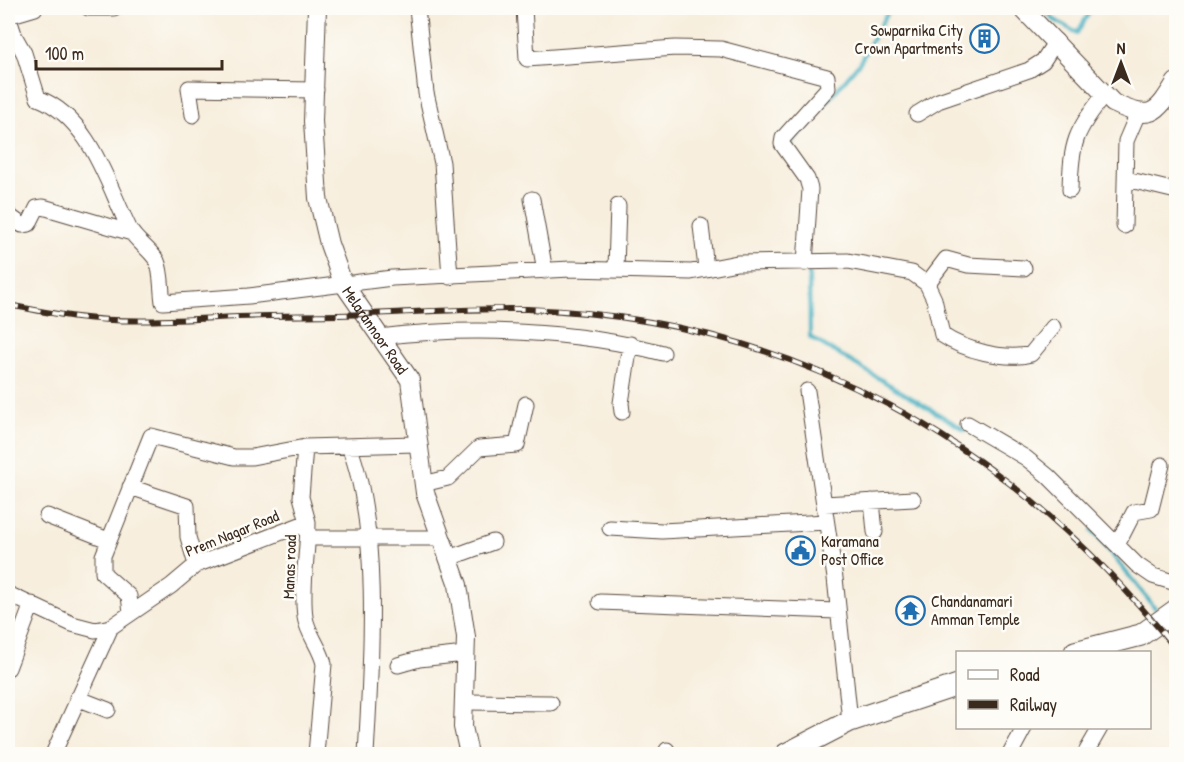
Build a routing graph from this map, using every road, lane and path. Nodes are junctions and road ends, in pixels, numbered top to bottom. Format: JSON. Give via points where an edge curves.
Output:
{"nodes":[{"id":1,"x":35,"y":8,"type":"edge"},
{"id":2,"x":88,"y":8,"type":"edge"},
{"id":3,"x":114,"y":8,"type":"edge"},
{"id":4,"x":317,"y":8,"type":"edge"},
{"id":5,"x":417,"y":8,"type":"edge"},
{"id":6,"x":524,"y":8,"type":"edge"},
{"id":7,"x":1022,"y":8,"type":"edge"},
{"id":8,"x":8,"y":16,"type":"edge"},
{"id":9,"x":1056,"y":41,"type":"junction"},
{"id":10,"x":1176,"y":82,"type":"edge"},
{"id":11,"x":316,"y":90,"type":"junction"},
{"id":12,"x":1105,"y":94,"type":"junction"},
{"id":13,"x":1138,"y":112,"type":"junction"},
{"id":14,"x":918,"y":114,"type":"dead end"},
{"id":15,"x":193,"y":115,"type":"dead end"},
{"id":16,"x":1126,"y":180,"type":"junction"},
{"id":17,"x":1070,"y":190,"type":"dead end"},
{"id":18,"x":1172,"y":190,"type":"dead end"},
{"id":19,"x":532,"y":200,"type":"dead end"},
{"id":20,"x":618,"y":206,"type":"dead end"},
{"id":21,"x":8,"y":214,"type":"edge"},
{"id":22,"x":701,"y":226,"type":"dead end"},
{"id":23,"x":1124,"y":226,"type":"dead end"},
{"id":24,"x":132,"y":233,"type":"junction"},
{"id":25,"x":805,"y":263,"type":"junction"},
{"id":26,"x":706,"y":268,"type":"junction"},
{"id":27,"x":1024,"y":268,"type":"dead end"},
{"id":28,"x":616,"y":269,"type":"junction"},
{"id":29,"x":545,"y":271,"type":"junction"},
{"id":30,"x":450,"y":277,"type":"junction"},
{"id":31,"x":343,"y":283,"type":"junction"},
{"id":32,"x":927,"y":284,"type":"junction"},
{"id":33,"x":1053,"y":327,"type":"dead end"},
{"id":34,"x":380,"y":337,"type":"junction"},
{"id":35,"x":630,"y":344,"type":"junction"},
{"id":36,"x":663,"y":353,"type":"dead end"},
{"id":37,"x":807,"y":392,"type":"dead end"},
{"id":38,"x":526,"y":404,"type":"dead end"},
{"id":39,"x":622,"y":412,"type":"dead end"},
{"id":40,"x":968,"y":424,"type":"dead end"},
{"id":41,"x":416,"y":444,"type":"junction"},
{"id":42,"x":349,"y":446,"type":"junction"},
{"id":43,"x":305,"y":447,"type":"junction"},
{"id":44,"x":1162,"y":465,"type":"dead end"},
{"id":45,"x":423,"y":484,"type":"junction"},
{"id":46,"x":130,"y":487,"type":"junction"},
{"id":47,"x":913,"y":499,"type":"dead end"},
{"id":48,"x":872,"y":501,"type":"junction"},
{"id":49,"x":824,"y":504,"type":"junction"},
{"id":50,"x":47,"y":516,"type":"dead end"},
{"id":51,"x":308,"y":522,"type":"junction"},
{"id":52,"x":826,"y":522,"type":"junction"},
{"id":53,"x":610,"y":528,"type":"dead end"},
{"id":54,"x":875,"y":532,"type":"dead end"},
{"id":55,"x":367,"y":537,"type":"junction"},
{"id":56,"x":441,"y":537,"type":"junction"},
{"id":57,"x":308,"y":538,"type":"junction"},
{"id":58,"x":108,"y":540,"type":"junction"},
{"id":59,"x":493,"y":542,"type":"dead end"},
{"id":60,"x":1117,"y":545,"type":"junction"},
{"id":61,"x":449,"y":558,"type":"junction"},
{"id":62,"x":196,"y":565,"type":"junction"},
{"id":63,"x":1176,"y":583,"type":"edge"},
{"id":64,"x":8,"y":594,"type":"edge"},
{"id":65,"x":600,"y":602,"type":"dead end"},
{"id":66,"x":32,"y":604,"type":"junction"},
{"id":67,"x":1176,"y":610,"type":"edge"},
{"id":68,"x":837,"y":611,"type":"junction"},
{"id":69,"x":131,"y":612,"type":"junction"},
{"id":70,"x":111,"y":627,"type":"junction"},
{"id":71,"x":1137,"y":644,"type":"edge"},
{"id":72,"x":1083,"y":651,"type":"edge"},
{"id":73,"x":465,"y":654,"type":"junction"},
{"id":74,"x":398,"y":665,"type":"dead end"},
{"id":75,"x":8,"y":668,"type":"edge"},
{"id":76,"x":956,"y":685,"type":"edge"},
{"id":77,"x":77,"y":698,"type":"junction"},
{"id":78,"x":464,"y":702,"type":"junction"},
{"id":79,"x":551,"y":703,"type":"dead end"},
{"id":80,"x":108,"y":710,"type":"dead end"},
{"id":81,"x":850,"y":722,"type":"junction"},
{"id":82,"x":1023,"y":729,"type":"edge"},
{"id":83,"x":1099,"y":729,"type":"edge"},
{"id":84,"x":53,"y":754,"type":"edge"},
{"id":85,"x":316,"y":754,"type":"edge"},
{"id":86,"x":366,"y":754,"type":"edge"},
{"id":87,"x":469,"y":754,"type":"edge"},
{"id":88,"x":786,"y":754,"type":"edge"},
{"id":89,"x":1010,"y":754,"type":"edge"},
{"id":90,"x":1085,"y":754,"type":"edge"}],
"edges":[{"from":1,"to":8,"type":"street"},
{"from":2,"to":3,"type":"street"},
{"from":4,"to":11,"type":"street","name":"Melarannoor Road"},
{"from":5,"to":30,"type":"street","via":[[426,93],[443,173]]},
{"from":6,"to":25,"type":"street","via":[[526,59],[675,48],[721,49],[827,77],[828,88],[783,138],[782,144],[810,189]]},
{"from":7,"to":9,"type":"street"},
{"from":8,"to":24,"type":"street","via":[[38,98],[52,104],[73,123],[95,154]]},
{"from":9,"to":12,"type":"street"},
{"from":9,"to":14,"type":"street","via":[[1043,61],[1029,70],[938,101]]},
{"from":10,"to":13,"type":"street","via":[[1163,106],[1149,113]]},
{"from":11,"to":15,"type":"street","via":[[189,88]]},
{"from":11,"to":31,"type":"street","name":"Melarannoor Road","via":[[318,198]]},
{"from":12,"to":13,"type":"street","via":[[1113,103]]},
{"from":12,"to":17,"type":"street","via":[[1089,113],[1072,145]]},
{"from":13,"to":16,"type":"street","via":[[1126,141]]},
{"from":16,"to":18,"type":"street"},
{"from":16,"to":23,"type":"street"},
{"from":19,"to":29,"type":"street"},
{"from":20,"to":28,"type":"street"},
{"from":21,"to":24,"type":"street","via":[[22,225],[29,224],[37,208],[43,207]]},
{"from":22,"to":26,"type":"street"},
{"from":24,"to":31,"type":"street","via":[[157,262],[163,302],[249,296]]},
{"from":25,"to":26,"type":"street","via":[[747,262]]},
{"from":25,"to":32,"type":"street","via":[[848,261],[892,267],[912,273]]},
{"from":26,"to":28,"type":"street","via":[[691,272]]},
{"from":27,"to":32,"type":"street","via":[[968,265],[946,259]]},
{"from":28,"to":29,"type":"street"},
{"from":29,"to":30,"type":"street"},
{"from":30,"to":31,"type":"street"},
{"from":31,"to":34,"type":"street","name":"Melarannoor Road"},
{"from":32,"to":33,"type":"street","via":[[942,335],[950,341],[1021,357],[1031,354]]},
{"from":34,"to":35,"type":"street","via":[[429,331],[542,332]]},
{"from":34,"to":41,"type":"street","name":"Melarannoor Road","via":[[410,380]]},
{"from":35,"to":36,"type":"street"},
{"from":35,"to":39,"type":"street"},
{"from":37,"to":49,"type":"street"},
{"from":38,"to":45,"type":"street","via":[[517,445],[479,448],[448,478]]},
{"from":40,"to":60,"type":"street","via":[[1026,458]]},
{"from":41,"to":42,"type":"street"},
{"from":41,"to":45,"type":"street","name":"Melarannoor Road"},
{"from":42,"to":43,"type":"street"},
{"from":42,"to":55,"type":"street","via":[[357,466]]},
{"from":43,"to":46,"type":"street","via":[[234,457],[151,436]]},
{"from":43,"to":51,"type":"street","via":[[301,497]]},
{"from":44,"to":60,"type":"street","via":[[1151,509],[1134,512]]},
{"from":45,"to":56,"type":"street","name":"Melarannoor Road"},
{"from":46,"to":58,"type":"street"},
{"from":46,"to":62,"type":"street","via":[[187,506],[188,537]]},
{"from":47,"to":48,"type":"street"},
{"from":48,"to":49,"type":"street"},
{"from":48,"to":54,"type":"street"},
{"from":49,"to":52,"type":"street"},
{"from":50,"to":58,"type":"street"},
{"from":51,"to":57,"type":"street","name":"Manas road"},
{"from":51,"to":62,"type":"street","name":"Prem Nagar Road"},
{"from":52,"to":53,"type":"street","via":[[662,531]]},
{"from":52,"to":68,"type":"street","via":[[836,578]]},
{"from":55,"to":56,"type":"street"},
{"from":55,"to":57,"type":"street"},
{"from":55,"to":86,"type":"street","via":[[370,620]]},
{"from":56,"to":61,"type":"street","name":"Melarannoor Road"},
{"from":57,"to":85,"type":"street","name":"Manas road","via":[[305,618],[324,664]]},
{"from":58,"to":69,"type":"street","via":[[103,573],[129,596]]},
{"from":59,"to":61,"type":"street"},
{"from":60,"to":63,"type":"street","via":[[1153,576]]},
{"from":61,"to":73,"type":"street","name":"Melarannoor Road","via":[[458,585]]},
{"from":62,"to":69,"type":"street","name":"Prem Nagar Road"},
{"from":64,"to":66,"type":"street"},
{"from":65,"to":68,"type":"street"},
{"from":66,"to":70,"type":"street","via":[[72,624],[95,630]]},
{"from":66,"to":75,"type":"street"},
{"from":67,"to":71,"type":"main road"},
{"from":68,"to":81,"type":"street"},
{"from":69,"to":70,"type":"street","name":"Prem Nagar Road"},
{"from":70,"to":77,"type":"street"},
{"from":71,"to":72,"type":"main road"},
{"from":73,"to":74,"type":"street"},
{"from":73,"to":78,"type":"street","name":"Melarannoor Road"},
{"from":76,"to":81,"type":"main road"},
{"from":77,"to":80,"type":"street"},
{"from":77,"to":84,"type":"street"},
{"from":78,"to":79,"type":"street"},
{"from":78,"to":87,"type":"street","name":"Melarannoor Road","via":[[463,728]]},
{"from":81,"to":88,"type":"main road"},
{"from":82,"to":89,"type":"street"},
{"from":83,"to":90,"type":"street"}]}
